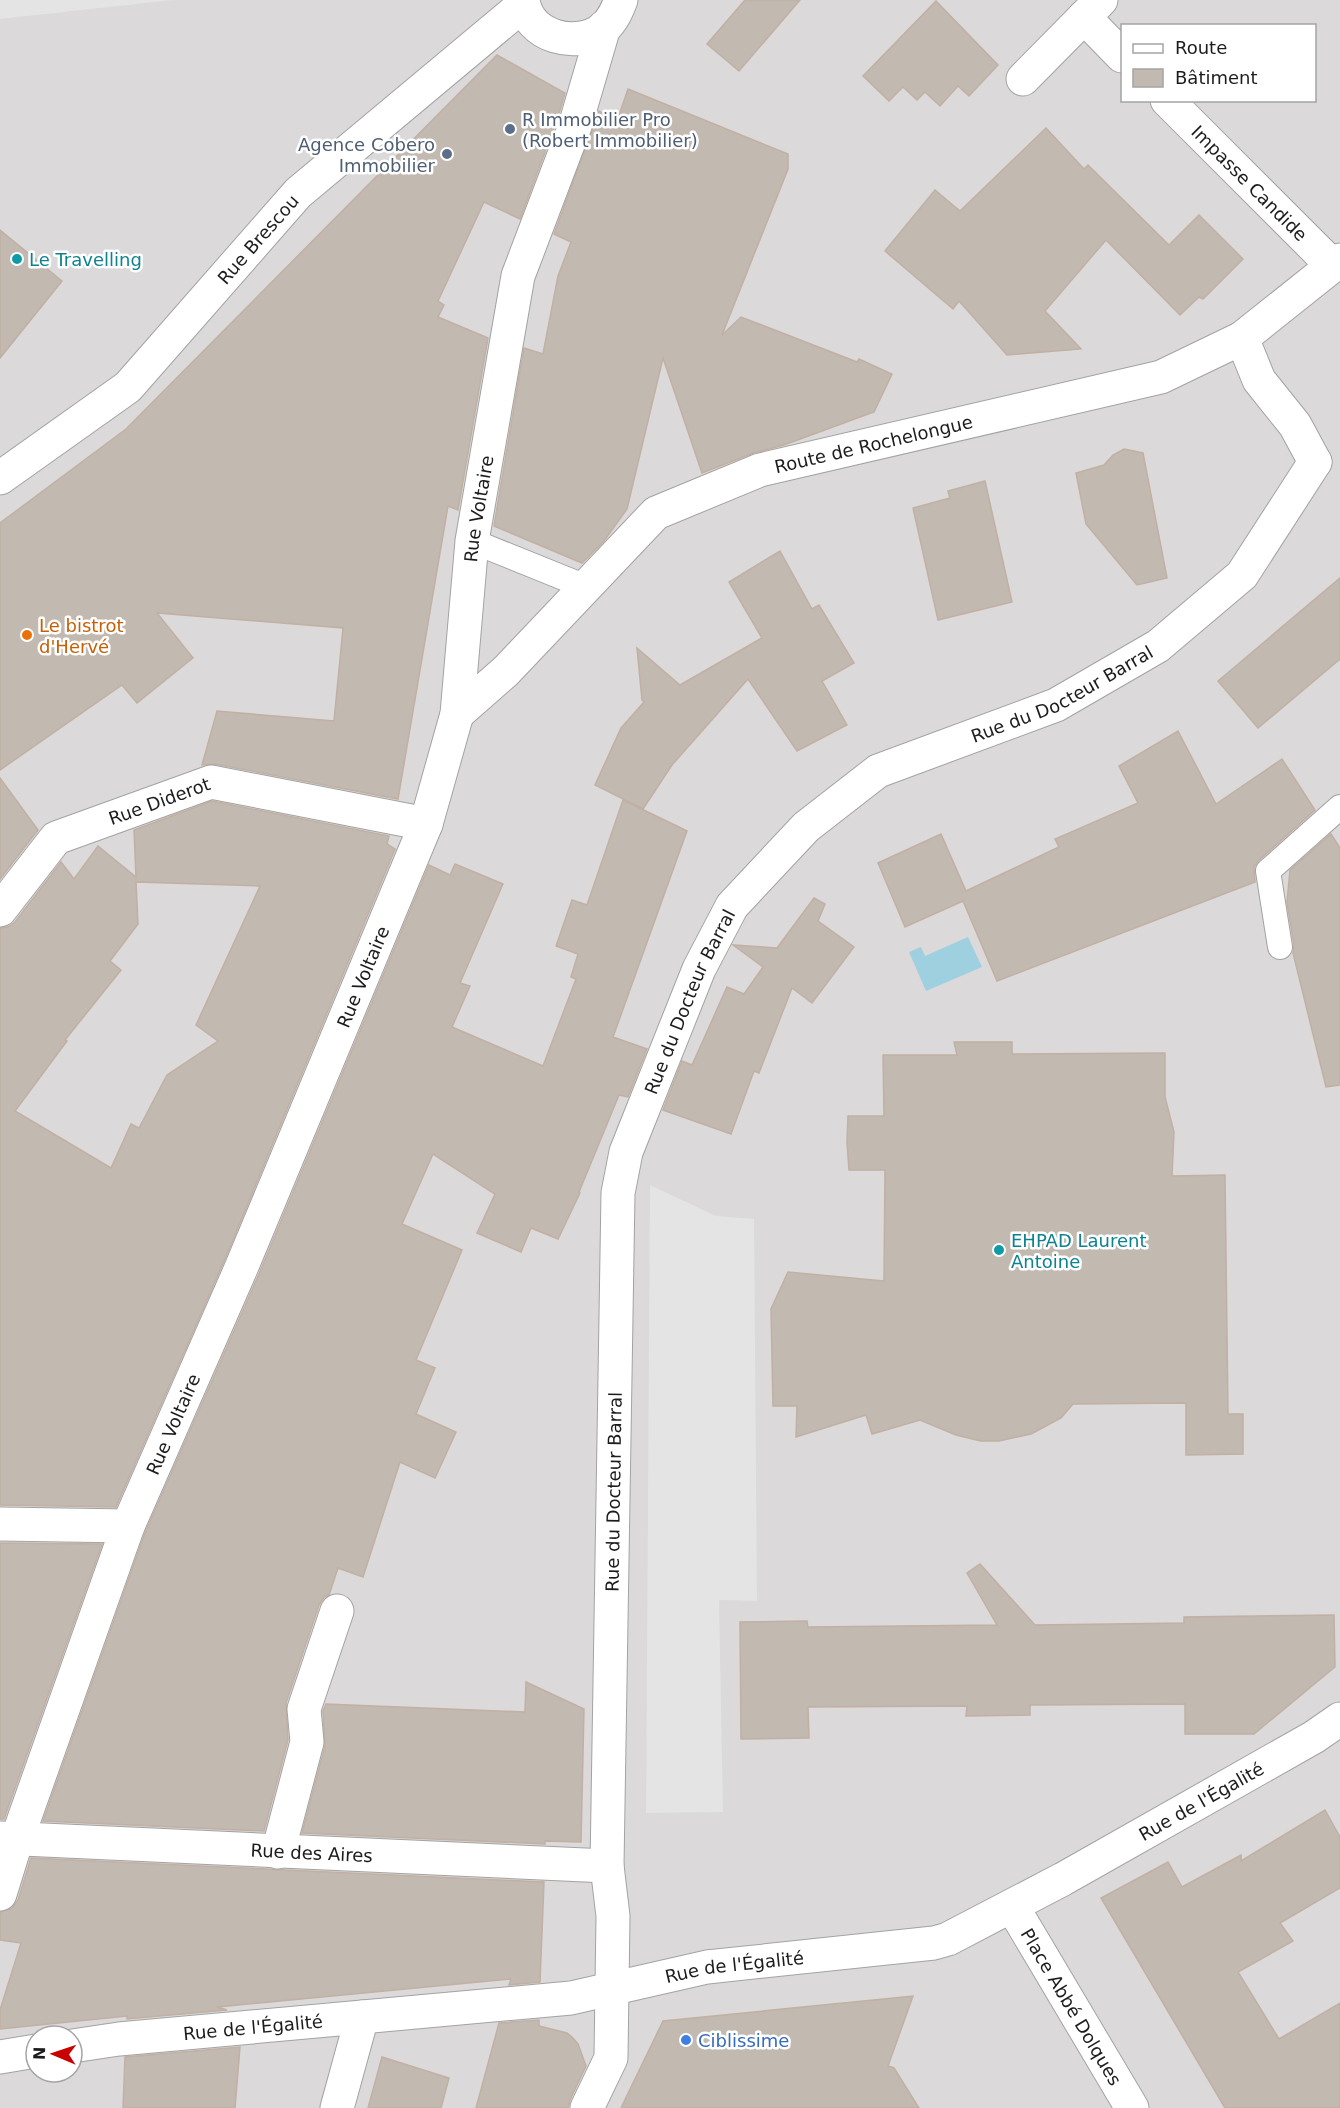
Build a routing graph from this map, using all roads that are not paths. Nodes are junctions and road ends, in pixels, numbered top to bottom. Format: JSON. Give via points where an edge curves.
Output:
{"nodes":[{"id":1,"x":523,"y":3,"type":"edge"},
{"id":2,"x":1092,"y":9,"type":"edge"},
{"id":3,"x":613,"y":14,"type":"edge"},
{"id":4,"x":1121,"y":54,"type":"edge"},
{"id":5,"x":1023,"y":79,"type":"dead end"},
{"id":6,"x":1169,"y":102,"type":"edge"},
{"id":7,"x":1336,"y":263,"type":"edge"},
{"id":8,"x":1242,"y":338,"type":"junction"},
{"id":9,"x":1328,"y":464,"type":"edge"},
{"id":10,"x":0,"y":478,"type":"edge"},
{"id":11,"x":472,"y":542,"type":"junction"},
{"id":12,"x":586,"y":587,"type":"junction"},
{"id":13,"x":457,"y":714,"type":"junction"},
{"id":14,"x":1340,"y":807,"type":"edge"},
{"id":15,"x":426,"y":824,"type":"junction"},
{"id":16,"x":0,"y":910,"type":"edge"},
{"id":17,"x":1280,"y":947,"type":"dead end"},
{"id":18,"x":0,"y":1524,"type":"edge"},
{"id":19,"x":128,"y":1526,"type":"junction"},
{"id":20,"x":337,"y":1611,"type":"dead end"},
{"id":21,"x":1340,"y":1719,"type":"edge"},
{"id":22,"x":8,"y":1838,"type":"edge"},
{"id":23,"x":278,"y":1852,"type":"junction"},
{"id":24,"x":607,"y":1866,"type":"junction"},
{"id":25,"x":0,"y":1894,"type":"edge"},
{"id":26,"x":1012,"y":1906,"type":"junction"},
{"id":27,"x":612,"y":1989,"type":"junction"},
{"id":28,"x":362,"y":2017,"type":"junction"},
{"id":29,"x":84,"y":2044,"type":"edge"},
{"id":30,"x":24,"y":2053,"type":"edge"},
{"id":31,"x":0,"y":2057,"type":"edge"},
{"id":32,"x":337,"y":2108,"type":"edge"},
{"id":33,"x":587,"y":2108,"type":"edge"},
{"id":34,"x":1132,"y":2108,"type":"edge"}],
"edges":[{"from":1,"to":3,"type":"street","via":[[531,20],[559,38],[591,35]]},
{"from":1,"to":10,"type":"street","name":"Rue Brescou","via":[[298,193],[128,387]]},
{"from":2,"to":4,"type":"street"},
{"from":2,"to":5,"type":"street"},
{"from":3,"to":11,"type":"street","name":"Rue Voltaire","via":[[518,276]]},
{"from":6,"to":7,"type":"street","name":"Impasse Candide"},
{"from":7,"to":8,"type":"street","name":"Route de Rochelongue"},
{"from":8,"to":9,"type":"street","name":"Rue du Docteur Barral","via":[[1259,380]]},
{"from":8,"to":12,"type":"street","name":"Route de Rochelongue","via":[[1161,377],[760,470],[656,513]]},
{"from":9,"to":24,"type":"street","name":"Rue du Docteur Barral","via":[[1242,575],[1158,646],[1056,705],[878,771],[806,827],[732,906],[699,969],[626,1152],[618,1193]]},
{"from":11,"to":12,"type":"lane"},
{"from":11,"to":13,"type":"street","name":"Rue Voltaire"},
{"from":12,"to":13,"type":"street","name":"Route de Rochelongue","via":[[506,671]]},
{"from":13,"to":15,"type":"street","name":"Rue Voltaire"},
{"from":14,"to":17,"type":"lane","via":[[1268,871]]},
{"from":15,"to":16,"type":"street","name":"Rue Diderot","via":[[211,782],[57,838]]},
{"from":15,"to":19,"type":"street","name":"Rue Voltaire","via":[[242,1266]]},
{"from":18,"to":19,"type":"street"},
{"from":19,"to":22,"type":"street","name":"Rue Voltaire"},
{"from":20,"to":23,"type":"street","via":[[304,1709],[307,1742]]},
{"from":21,"to":26,"type":"street","name":"Rue de l'Égalité"},
{"from":22,"to":23,"type":"street","name":"Rue des Aires"},
{"from":22,"to":25,"type":"street","name":"Rue Voltaire"},
{"from":23,"to":24,"type":"street","name":"Rue des Aires"},
{"from":24,"to":27,"type":"street","name":"Rue du Docteur Barral","via":[[613,1916]]},
{"from":26,"to":27,"type":"street","name":"Rue de l'Égalité","via":[[934,1943],[707,1968]]},
{"from":26,"to":34,"type":"street","name":"Place Abbé Dolques"},
{"from":27,"to":28,"type":"street","name":"Rue de l'Égalité","via":[[572,1998]]},
{"from":27,"to":33,"type":"street","name":"Rue du Docteur Barral","via":[[611,2058]]},
{"from":28,"to":29,"type":"street","name":"Rue de l'Égalité"},
{"from":28,"to":32,"type":"street"},
{"from":30,"to":31,"type":"street"}]}
